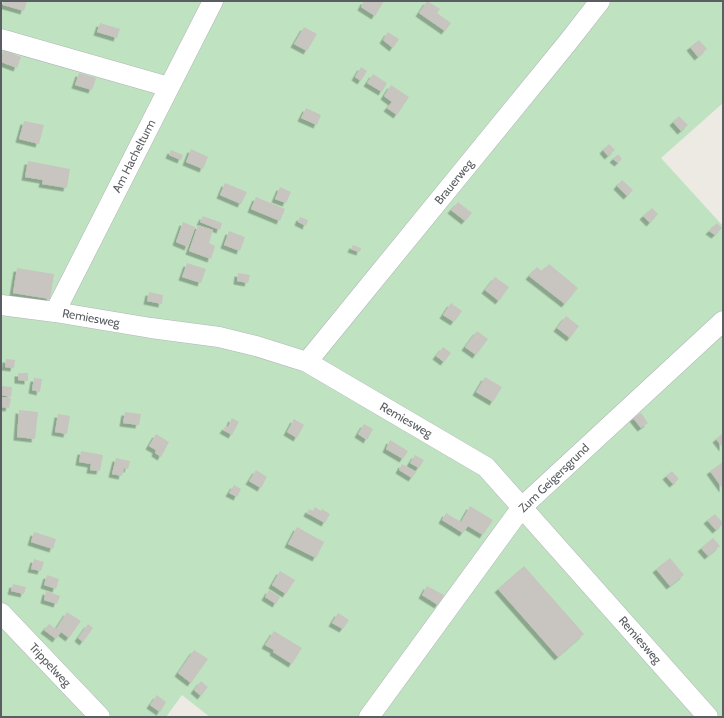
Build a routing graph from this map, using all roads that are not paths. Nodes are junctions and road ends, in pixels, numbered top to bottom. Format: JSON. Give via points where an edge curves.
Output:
{"nodes":[{"id":1,"x":213,"y":1,"type":"edge"},
{"id":2,"x":600,"y":1,"type":"edge"},
{"id":3,"x":1,"y":39,"type":"edge"},
{"id":4,"x":169,"y":87,"type":"junction"},
{"id":5,"x":1,"y":305,"type":"edge"},
{"id":6,"x":55,"y":312,"type":"junction"},
{"id":7,"x":723,"y":321,"type":"edge"},
{"id":8,"x":307,"y":362,"type":"junction"},
{"id":9,"x":522,"y":507,"type":"junction"},
{"id":10,"x":1,"y":613,"type":"edge"},
{"id":11,"x":100,"y":717,"type":"edge"},
{"id":12,"x":369,"y":717,"type":"edge"},
{"id":13,"x":708,"y":717,"type":"edge"}],
"edges":[{"from":1,"to":4,"type":"lane","name":"Am Hachelturm"},
{"from":2,"to":8,"type":"lane","name":"Brauerweg"},
{"from":3,"to":4,"type":"lane"},
{"from":4,"to":6,"type":"lane","name":"Am Hachelturm"},
{"from":5,"to":6,"type":"lane","name":"Remiesweg"},
{"from":6,"to":8,"type":"lane","name":"Remiesweg","via":[[219,337]]},
{"from":7,"to":9,"type":"lane","name":"Zum Geigersgrund"},
{"from":8,"to":9,"type":"lane","name":"Remiesweg","via":[[486,467]]},
{"from":9,"to":12,"type":"lane","name":"Zum Geigersgrund"},
{"from":9,"to":13,"type":"lane","name":"Remiesweg"},
{"from":10,"to":11,"type":"lane","name":"Trippelweg"}]}
